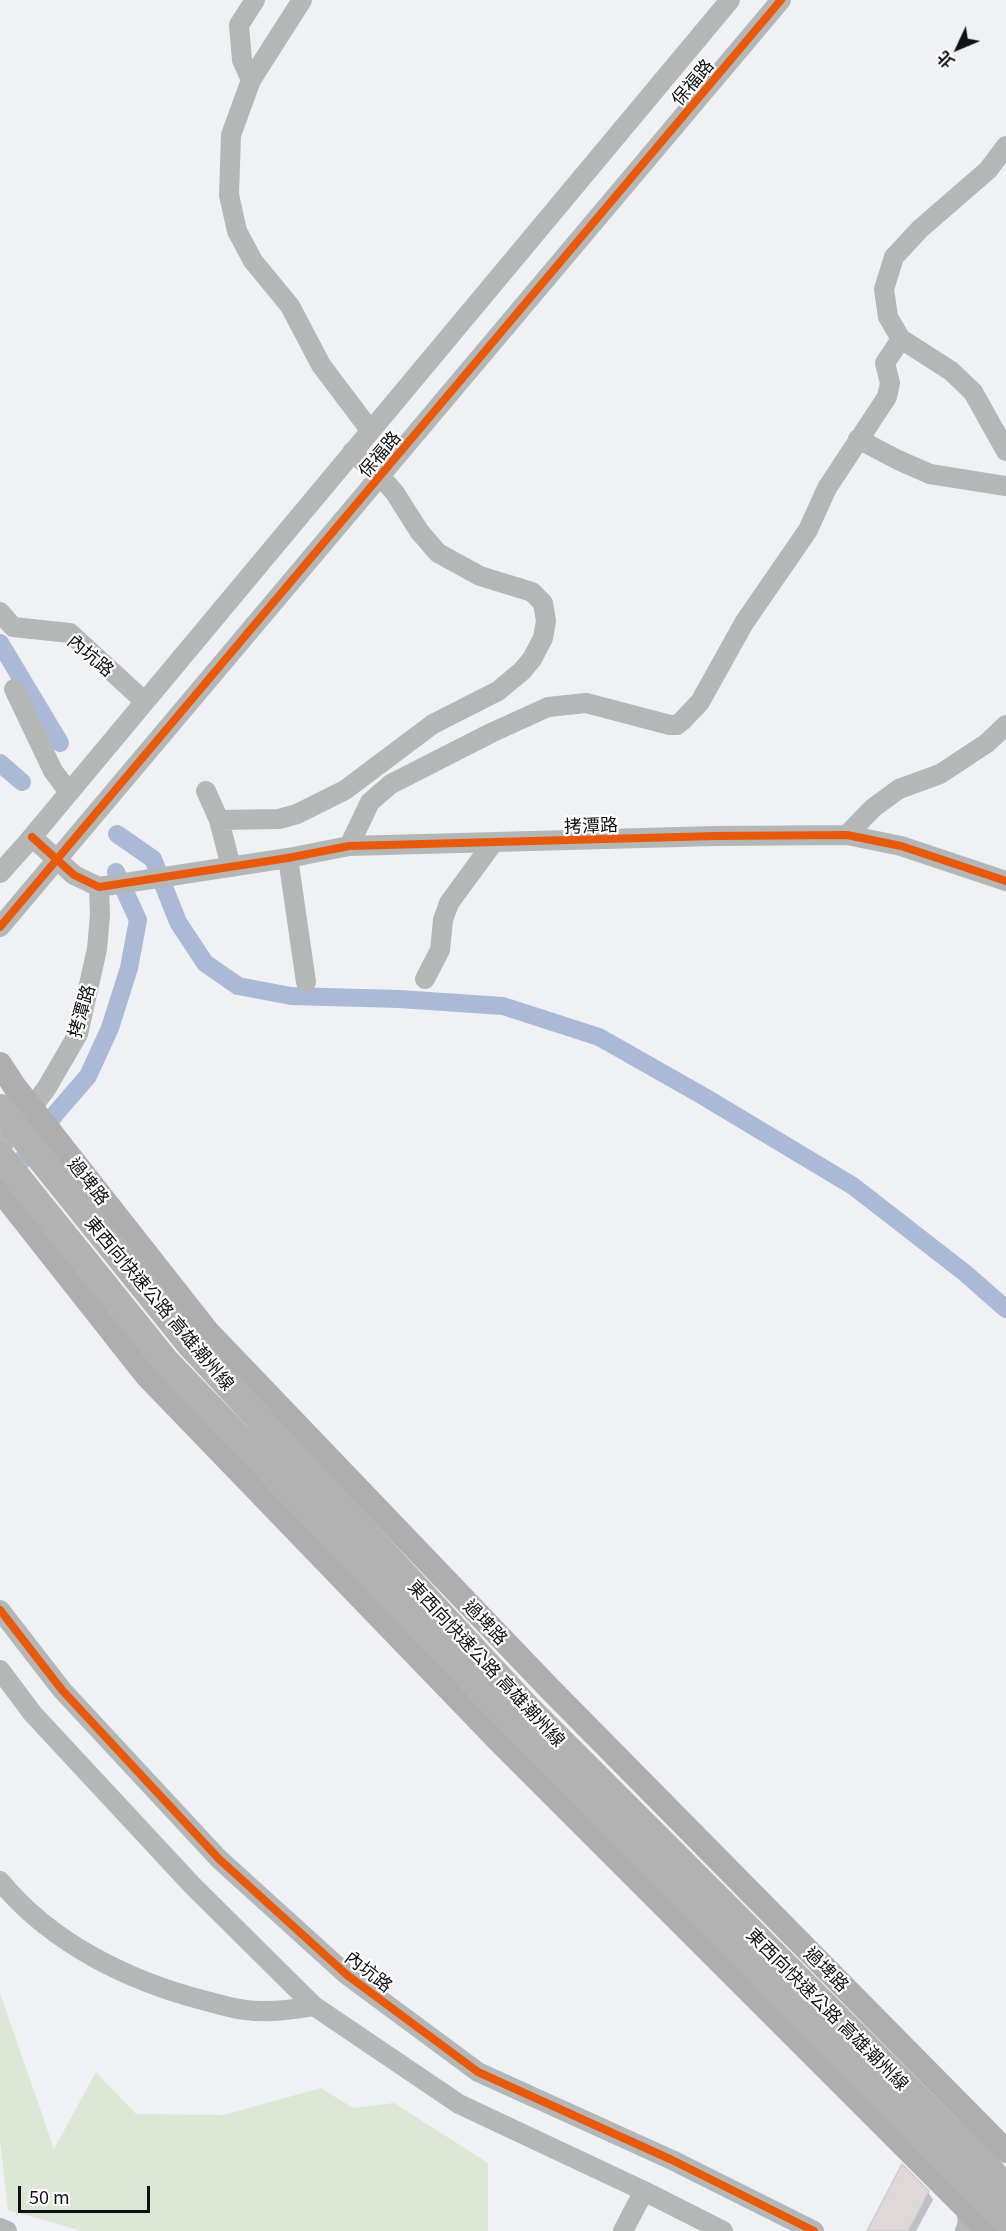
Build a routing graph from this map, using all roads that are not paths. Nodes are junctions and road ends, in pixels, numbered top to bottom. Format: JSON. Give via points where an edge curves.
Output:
{"nodes":[{"id":1,"x":255,"y":0,"type":"edge"},
{"id":2,"x":303,"y":0,"type":"edge"},
{"id":3,"x":730,"y":0,"type":"edge"},
{"id":4,"x":781,"y":0,"type":"edge"},
{"id":5,"x":252,"y":80,"type":"junction"},
{"id":6,"x":1006,"y":146,"type":"edge"},
{"id":7,"x":902,"y":339,"type":"junction"},
{"id":8,"x":370,"y":430,"type":"junction"},
{"id":9,"x":858,"y":439,"type":"junction"},
{"id":10,"x":1006,"y":451,"type":"edge"},
{"id":11,"x":352,"y":452,"type":"junction"},
{"id":12,"x":380,"y":476,"type":"junction"},
{"id":13,"x":1006,"y":486,"type":"edge"},
{"id":14,"x":0,"y":612,"type":"edge"},
{"id":15,"x":14,"y":689,"type":"dead end"},
{"id":16,"x":144,"y":701,"type":"junction"},
{"id":17,"x":1006,"y":725,"type":"edge"},
{"id":18,"x":206,"y":791,"type":"dead end"},
{"id":19,"x":69,"y":792,"type":"junction"},
{"id":20,"x":219,"y":820,"type":"junction"},
{"id":21,"x":847,"y":835,"type":"junction"},
{"id":22,"x":32,"y":837,"type":"junction"},
{"id":23,"x":493,"y":843,"type":"junction"},
{"id":24,"x":349,"y":846,"type":"junction"},
{"id":25,"x":288,"y":858,"type":"junction"},
{"id":26,"x":57,"y":860,"type":"junction"},
{"id":27,"x":231,"y":867,"type":"junction"},
{"id":28,"x":0,"y":873,"type":"edge"},
{"id":29,"x":1006,"y":880,"type":"edge"},
{"id":30,"x":105,"y":887,"type":"junction"},
{"id":31,"x":0,"y":927,"type":"edge"},
{"id":32,"x":425,"y":979,"type":"dead end"},
{"id":33,"x":306,"y":982,"type":"dead end"},
{"id":34,"x":0,"y":1064,"type":"edge"},
{"id":35,"x":0,"y":1108,"type":"edge"},
{"id":36,"x":34,"y":1112,"type":"junction"},
{"id":37,"x":0,"y":1148,"type":"edge"},
{"id":38,"x":0,"y":1155,"type":"edge"},
{"id":39,"x":0,"y":1190,"type":"edge"},
{"id":40,"x":0,"y":1611,"type":"edge"},
{"id":41,"x":0,"y":1670,"type":"edge"},
{"id":42,"x":0,"y":1881,"type":"edge"},
{"id":43,"x":314,"y":2006,"type":"junction"},
{"id":44,"x":1006,"y":2151,"type":"edge"},
{"id":45,"x":1006,"y":2187,"type":"edge"},
{"id":46,"x":644,"y":2191,"type":"junction"},
{"id":47,"x":965,"y":2220,"type":"edge"},
{"id":48,"x":1006,"y":2221,"type":"edge"},
{"id":49,"x":0,"y":2228,"type":"edge"},
{"id":50,"x":7,"y":2231,"type":"edge"},
{"id":51,"x":622,"y":2231,"type":"edge"},
{"id":52,"x":723,"y":2231,"type":"edge"},
{"id":53,"x":814,"y":2231,"type":"edge"},
{"id":54,"x":989,"y":2231,"type":"edge"}],
"edges":[{"from":1,"to":5,"type":"street","via":[[238,25],[242,60]]},
{"from":2,"to":5,"type":"street"},
{"from":3,"to":8,"type":"street","name":"保福路"},
{"from":4,"to":12,"type":"street","name":"保福路"},
{"from":5,"to":8,"type":"street","via":[[231,135],[229,195],[237,231],[253,261],[290,306],[321,365]]},
{"from":6,"to":7,"type":"street","via":[[988,170],[894,257],[884,289],[888,317]]},
{"from":7,"to":9,"type":"street","via":[[885,363],[890,383],[887,398]]},
{"from":7,"to":10,"type":"street","via":[[973,392]]},
{"from":8,"to":11,"type":"street","name":"保福路"},
{"from":9,"to":13,"type":"street","via":[[930,474]]},
{"from":9,"to":24,"type":"street","via":[[827,488],[808,530],[744,623],[700,702],[682,721],[670,725],[586,703],[548,707],[391,784],[370,802]]},
{"from":11,"to":12,"type":"street"},
{"from":11,"to":16,"type":"street","name":"保福路"},
{"from":12,"to":20,"type":"street","via":[[438,553],[480,576],[532,592],[543,603],[546,621],[538,649],[522,671],[498,691],[433,724],[345,790],[279,819]]},
{"from":12,"to":26,"type":"street","name":"保福路"},
{"from":14,"to":16,"type":"street","name":"內坑路","via":[[13,627],[70,633]]},
{"from":15,"to":19,"type":"street","via":[[53,771]]},
{"from":16,"to":19,"type":"street","name":"保福路"},
{"from":17,"to":21,"type":"street","via":[[987,743],[940,774],[899,789],[873,807]]},
{"from":18,"to":20,"type":"street"},
{"from":19,"to":22,"type":"street","name":"保福路"},
{"from":20,"to":27,"type":"street"},
{"from":21,"to":23,"type":"street","name":"拷潭路"},
{"from":21,"to":29,"type":"street","name":"拷潭路","via":[[901,846]]},
{"from":22,"to":26,"type":"street"},
{"from":22,"to":28,"type":"street","name":"保福路"},
{"from":23,"to":24,"type":"street","name":"拷潭路"},
{"from":23,"to":32,"type":"street","via":[[449,903],[440,950]]},
{"from":24,"to":25,"type":"street","name":"拷潭路"},
{"from":25,"to":27,"type":"street","name":"拷潭路"},
{"from":25,"to":33,"type":"street"},
{"from":26,"to":30,"type":"street","via":[[74,875]]},
{"from":26,"to":31,"type":"street","name":"保福路"},
{"from":27,"to":30,"type":"street","name":"拷潭路"},
{"from":30,"to":36,"type":"street","name":"拷潭路","via":[[97,949],[78,1034]]},
{"from":34,"to":36,"type":"main road","name":"過埤路"},
{"from":35,"to":45,"type":"highway","name":"東西向快速公路 高雄潮州線","bridge":true,"via":[[190,1344],[529,1710]]},
{"from":36,"to":37,"type":"street","name":"拷潭路"},
{"from":36,"to":44,"type":"main road","name":"過埤路","via":[[207,1331],[550,1689]]},
{"from":38,"to":48,"type":"highway","name":"東西向快速公路 高雄潮州線","via":[[166,1362],[515,1725]]},
{"from":39,"to":47,"type":"main road","via":[[155,1384]]},
{"from":40,"to":53,"type":"street","name":"內坑路","via":[[62,1690],[219,1858],[347,1975],[478,2072],[672,2160]]},
{"from":41,"to":43,"type":"street","via":[[33,1713],[192,1886]]},
{"from":42,"to":43,"type":"street","via":[[42,1923],[72,1946],[122,1971],[186,1996],[244,2010],[281,2011]]},
{"from":43,"to":46,"type":"street","via":[[459,2104]]},
{"from":46,"to":51,"type":"street"},
{"from":46,"to":52,"type":"street"},
{"from":47,"to":54,"type":"main road"},
{"from":49,"to":50,"type":"street"}]}
